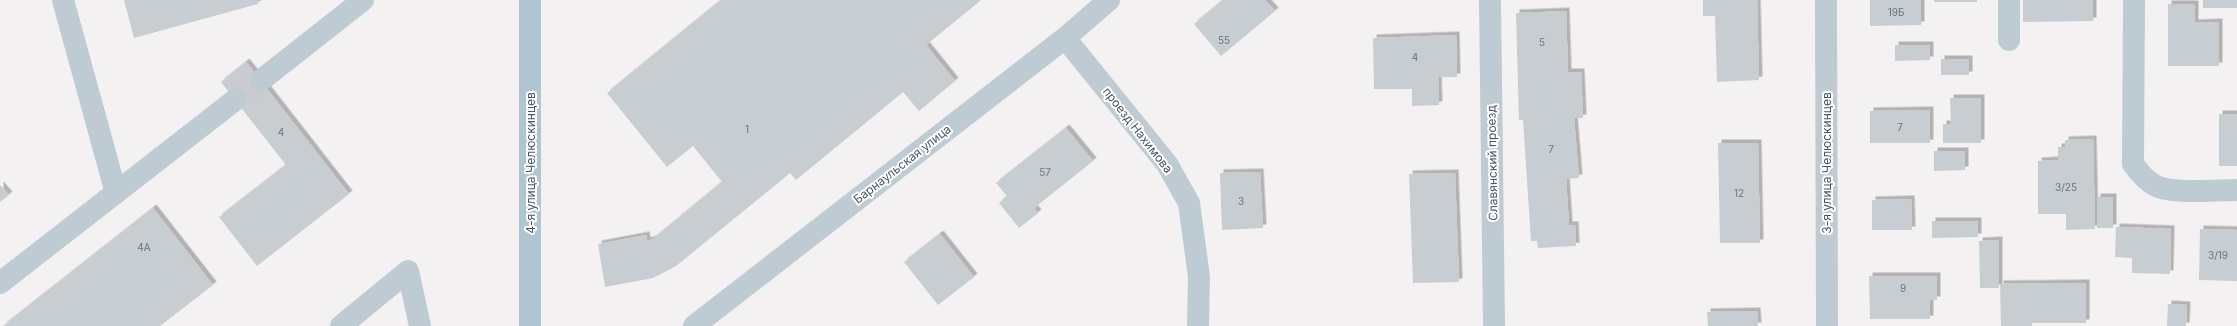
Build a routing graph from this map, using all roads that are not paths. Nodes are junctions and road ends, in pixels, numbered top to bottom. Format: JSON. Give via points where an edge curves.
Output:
{"nodes":[{"id":1,"x":63,"y":0,"type":"edge"},
{"id":2,"x":363,"y":0,"type":"edge"},
{"id":3,"x":530,"y":0,"type":"edge"},
{"id":4,"x":1109,"y":0,"type":"edge"},
{"id":5,"x":1490,"y":0,"type":"edge"},
{"id":6,"x":1826,"y":0,"type":"edge"},
{"id":7,"x":2009,"y":0,"type":"edge"},
{"id":8,"x":2134,"y":0,"type":"edge"},
{"id":9,"x":1064,"y":38,"type":"junction"},
{"id":10,"x":2009,"y":40,"type":"dead end"},
{"id":11,"x":260,"y":81,"type":"tunnel mouth"},
{"id":12,"x":235,"y":100,"type":"tunnel mouth"},
{"id":13,"x":2237,"y":190,"type":"edge"},
{"id":14,"x":116,"y":193,"type":"junction"},
{"id":15,"x":0,"y":283,"type":"edge"},
{"id":16,"x":341,"y":326,"type":"edge"},
{"id":17,"x":420,"y":326,"type":"edge"},
{"id":18,"x":530,"y":326,"type":"edge"},
{"id":19,"x":694,"y":326,"type":"edge"},
{"id":20,"x":1198,"y":326,"type":"edge"},
{"id":21,"x":1494,"y":326,"type":"edge"},
{"id":22,"x":1826,"y":326,"type":"edge"}],
"edges":[{"from":1,"to":14,"type":"street"},
{"from":2,"to":11,"type":"street"},
{"from":3,"to":18,"type":"main road","name":"4-я улица Челюскинцев"},
{"from":4,"to":9,"type":"street","name":"Барнаульская улица"},
{"from":5,"to":21,"type":"street","name":"Славянский проезд"},
{"from":6,"to":22,"type":"street","name":"3-я улица Челюскинцев"},
{"from":7,"to":10,"type":"street"},
{"from":8,"to":13,"type":"street","via":[[2133,164],[2143,178],[2158,187]]},
{"from":9,"to":19,"type":"street","name":"Барнаульская улица"},
{"from":9,"to":20,"type":"street","name":"проезд Нахимова","via":[[1167,164],[1189,203],[1199,277]]},
{"from":12,"to":14,"type":"street"},
{"from":14,"to":15,"type":"street"},
{"from":16,"to":17,"type":"street","via":[[408,271]]}]}
